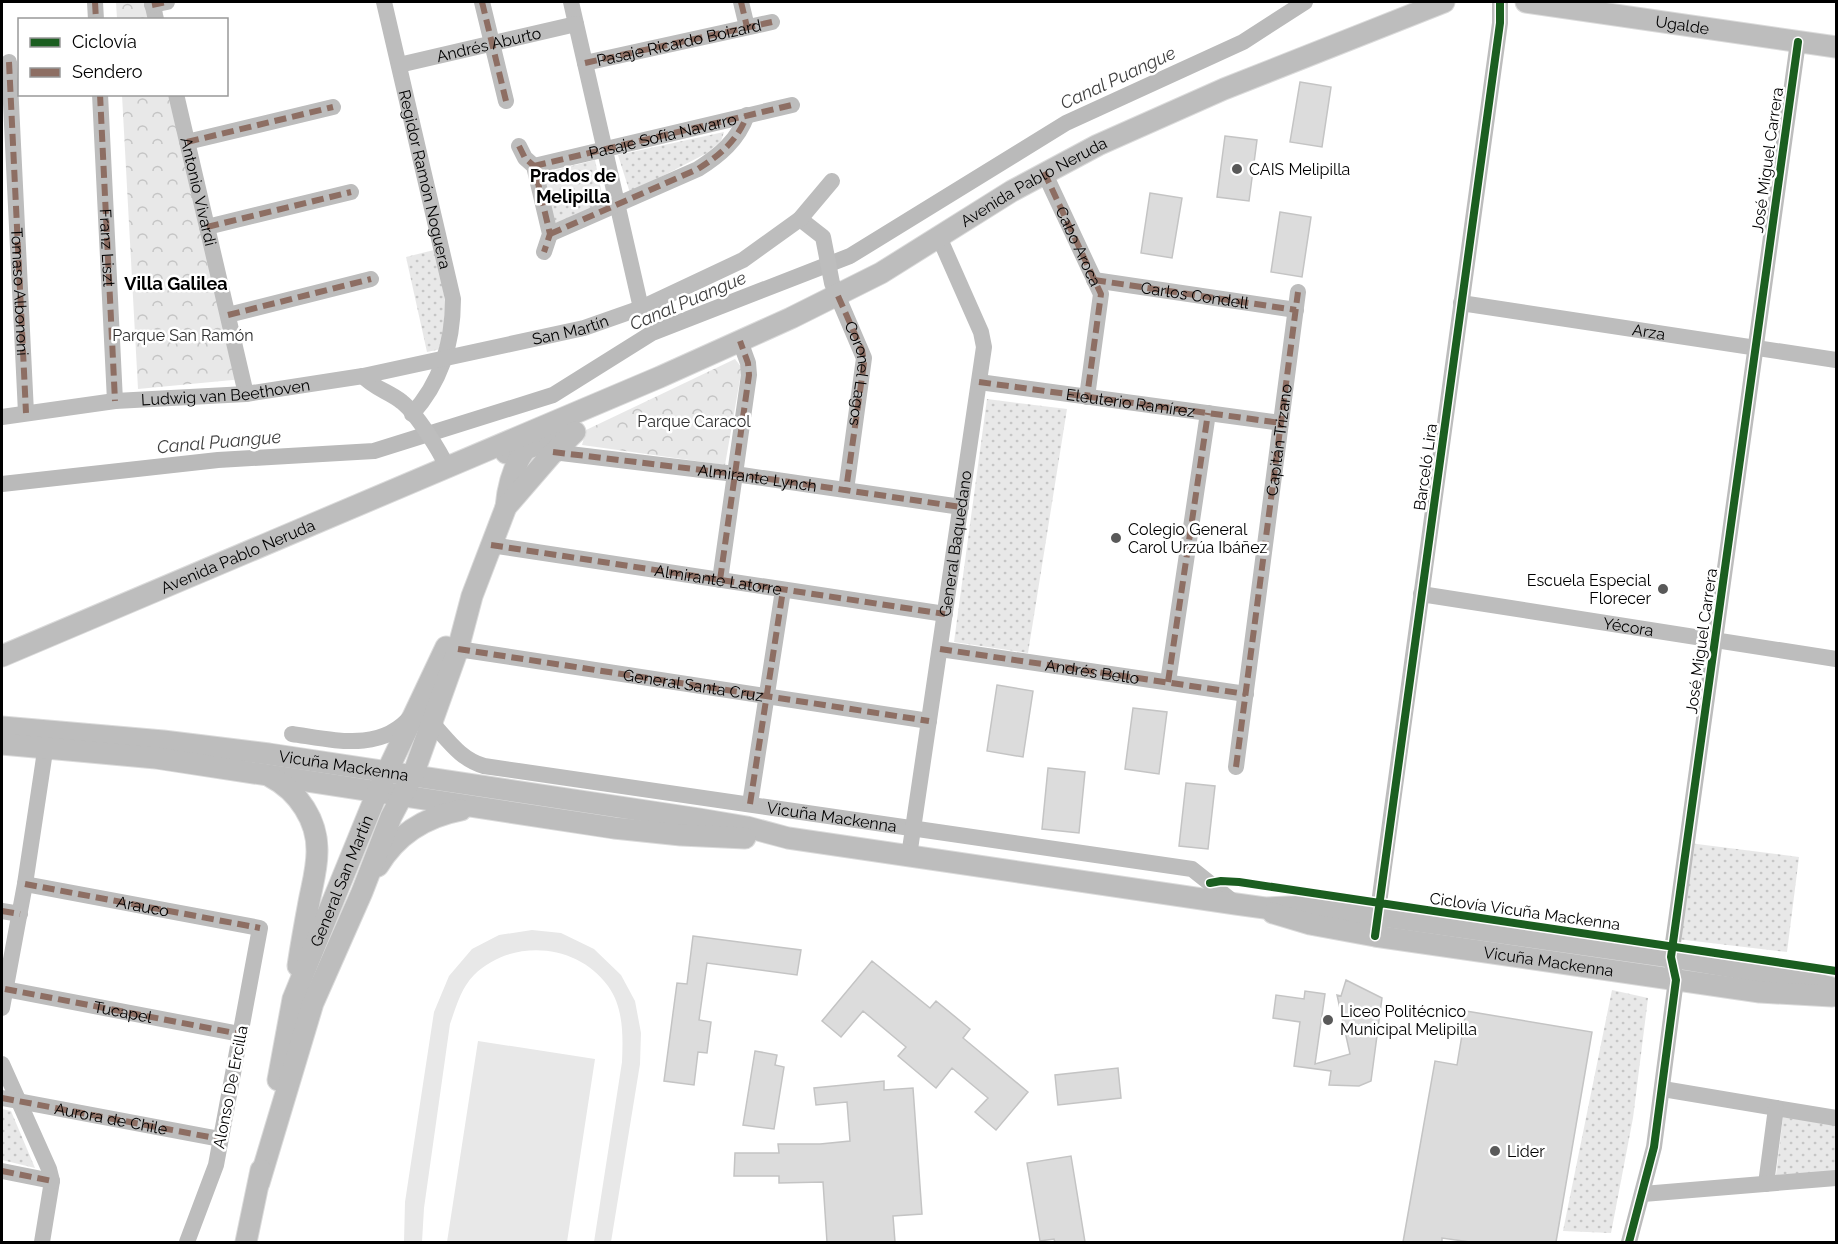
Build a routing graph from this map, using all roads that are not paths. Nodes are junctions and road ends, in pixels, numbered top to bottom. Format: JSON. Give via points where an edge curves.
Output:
{"nodes":[{"id":1,"x":95,"y":2,"type":"edge"},
{"id":2,"x":384,"y":2,"type":"edge"},
{"id":3,"x":482,"y":2,"type":"edge"},
{"id":4,"x":571,"y":2,"type":"edge"},
{"id":5,"x":741,"y":2,"type":"edge"},
{"id":6,"x":1444,"y":2,"type":"edge"},
{"id":7,"x":1500,"y":2,"type":"edge"},
{"id":8,"x":1526,"y":2,"type":"edge"},
{"id":9,"x":96,"y":18,"type":"edge"},
{"id":10,"x":772,"y":22,"type":"dead end"},
{"id":11,"x":576,"y":24,"type":"junction"},
{"id":12,"x":747,"y":27,"type":"junction"},
{"id":13,"x":1798,"y":42,"type":"junction"},
{"id":14,"x":492,"y":44,"type":"junction"},
{"id":15,"x":1836,"y":47,"type":"edge"},
{"id":16,"x":10,"y":62,"type":"edge"},
{"id":17,"x":585,"y":63,"type":"junction"},
{"id":18,"x":399,"y":65,"type":"junction"},
{"id":19,"x":100,"y":96,"type":"edge"},
{"id":20,"x":176,"y":96,"type":"edge"},
{"id":21,"x":506,"y":101,"type":"dead end"},
{"id":22,"x":792,"y":105,"type":"dead end"},
{"id":23,"x":333,"y":107,"type":"dead end"},
{"id":24,"x":747,"y":115,"type":"junction"},
{"id":25,"x":187,"y":142,"type":"junction"},
{"id":26,"x":519,"y":146,"type":"dead end"},
{"id":27,"x":604,"y":149,"type":"junction"},
{"id":28,"x":534,"y":166,"type":"junction"},
{"id":29,"x":1044,"y":172,"type":"junction"},
{"id":30,"x":832,"y":181,"type":"dead end"},
{"id":31,"x":351,"y":192,"type":"dead end"},
{"id":32,"x":617,"y":205,"type":"junction"},
{"id":33,"x":805,"y":222,"type":"junction"},
{"id":34,"x":207,"y":227,"type":"junction"},
{"id":35,"x":550,"y":234,"type":"junction"},
{"id":36,"x":939,"y":237,"type":"junction"},
{"id":37,"x":544,"y":252,"type":"dead end"},
{"id":38,"x":371,"y":279,"type":"dead end"},
{"id":39,"x":1094,"y":280,"type":"junction"},
{"id":40,"x":835,"y":289,"type":"junction"},
{"id":41,"x":1298,"y":292,"type":"dead end"},
{"id":42,"x":1461,"y":303,"type":"junction"},
{"id":43,"x":640,"y":308,"type":"junction"},
{"id":44,"x":1296,"y":310,"type":"junction"},
{"id":45,"x":228,"y":315,"type":"junction"},
{"id":46,"x":740,"y":341,"type":"junction"},
{"id":47,"x":1755,"y":347,"type":"junction"},
{"id":48,"x":446,"y":357,"type":"junction"},
{"id":49,"x":1836,"y":360,"type":"edge"},
{"id":50,"x":363,"y":376,"type":"junction"},
{"id":51,"x":979,"y":382,"type":"junction"},
{"id":52,"x":637,"y":387,"type":"junction"},
{"id":53,"x":246,"y":394,"type":"junction"},
{"id":54,"x":1087,"y":397,"type":"junction"},
{"id":55,"x":115,"y":401,"type":"junction"},
{"id":56,"x":26,"y":413,"type":"junction"},
{"id":57,"x":1208,"y":413,"type":"junction"},
{"id":58,"x":412,"y":414,"type":"junction"},
{"id":59,"x":2,"y":417,"type":"edge"},
{"id":60,"x":1281,"y":423,"type":"junction"},
{"id":61,"x":549,"y":424,"type":"junction"},
{"id":62,"x":575,"y":432,"type":"junction"},
{"id":63,"x":525,"y":449,"type":"junction"},
{"id":64,"x":553,"y":452,"type":"junction"},
{"id":65,"x":483,"y":456,"type":"junction"},
{"id":66,"x":447,"y":467,"type":"junction"},
{"id":67,"x":735,"y":474,"type":"junction"},
{"id":68,"x":846,"y":490,"type":"junction"},
{"id":69,"x":507,"y":496,"type":"junction"},
{"id":70,"x":961,"y":507,"type":"junction"},
{"id":71,"x":491,"y":545,"type":"junction"},
{"id":72,"x":720,"y":580,"type":"junction"},
{"id":73,"x":783,"y":590,"type":"junction"},
{"id":74,"x":1421,"y":594,"type":"junction"},
{"id":75,"x":472,"y":596,"type":"junction"},
{"id":76,"x":945,"y":614,"type":"junction"},
{"id":77,"x":1715,"y":640,"type":"junction"},
{"id":78,"x":458,"y":649,"type":"junction"},
{"id":79,"x":940,"y":649,"type":"junction"},
{"id":80,"x":2,"y":657,"type":"edge"},
{"id":81,"x":1836,"y":659,"type":"edge"},
{"id":82,"x":1168,"y":682,"type":"junction"},
{"id":83,"x":1246,"y":694,"type":"junction"},
{"id":84,"x":766,"y":696,"type":"junction"},
{"id":85,"x":423,"y":717,"type":"junction"},
{"id":86,"x":929,"y":721,"type":"junction"},
{"id":87,"x":2,"y":727,"type":"edge"},
{"id":88,"x":292,"y":734,"type":"dead end"},
{"id":89,"x":47,"y":739,"type":"junction"},
{"id":90,"x":2,"y":744,"type":"edge"},
{"id":91,"x":1236,"y":767,"type":"dead end"},
{"id":92,"x":387,"y":771,"type":"junction"},
{"id":93,"x":265,"y":774,"type":"junction"},
{"id":94,"x":413,"y":775,"type":"junction"},
{"id":95,"x":377,"y":793,"type":"junction"},
{"id":96,"x":402,"y":797,"type":"junction"},
{"id":97,"x":750,"y":804,"type":"junction"},
{"id":98,"x":474,"y":808,"type":"junction"},
{"id":99,"x":913,"y":828,"type":"junction"},
{"id":100,"x":788,"y":838,"type":"junction"},
{"id":101,"x":909,"y":856,"type":"junction"},
{"id":102,"x":26,"y":884,"type":"junction"},
{"id":103,"x":362,"y":892,"type":"junction"},
{"id":104,"x":1236,"y":904,"type":"junction"},
{"id":105,"x":2,"y":911,"type":"edge"},
{"id":106,"x":20,"y":914,"type":"junction"},
{"id":107,"x":1376,"y":926,"type":"junction"},
{"id":108,"x":260,"y":928,"type":"joint"},
{"id":109,"x":1671,"y":957,"type":"junction"},
{"id":110,"x":1676,"y":980,"type":"junction"},
{"id":111,"x":5,"y":989,"type":"junction"},
{"id":112,"x":1836,"y":989,"type":"edge"},
{"id":113,"x":1836,"y":996,"type":"edge"},
{"id":114,"x":293,"y":999,"type":"junction"},
{"id":115,"x":2,"y":1008,"type":"edge"},
{"id":116,"x":240,"y":1034,"type":"junction"},
{"id":117,"x":2,"y":1064,"type":"edge"},
{"id":118,"x":1663,"y":1089,"type":"junction"},
{"id":119,"x":10,"y":1099,"type":"edge"},
{"id":120,"x":1776,"y":1108,"type":"junction"},
{"id":121,"x":1836,"y":1118,"type":"edge"},
{"id":122,"x":220,"y":1139,"type":"junction"},
{"id":123,"x":2,"y":1171,"type":"edge"},
{"id":124,"x":1836,"y":1178,"type":"edge"},
{"id":125,"x":52,"y":1182,"type":"junction"},
{"id":126,"x":259,"y":1182,"type":"junction"},
{"id":127,"x":1766,"y":1184,"type":"junction"},
{"id":128,"x":1643,"y":1194,"type":"junction"},
{"id":129,"x":42,"y":1242,"type":"edge"},
{"id":130,"x":187,"y":1242,"type":"edge"},
{"id":131,"x":246,"y":1242,"type":"edge"},
{"id":132,"x":1629,"y":1242,"type":"edge"}],
"edges":[{"from":1,"to":9,"type":"street"},
{"from":2,"to":18,"type":"street","name":"Regidor Ramón Noguera"},
{"from":3,"to":14,"type":"street"},
{"from":4,"to":11,"type":"street"},
{"from":5,"to":12,"type":"street"},
{"from":6,"to":29,"type":"main road","name":"Avenida Pablo Neruda","via":[[1167,112]]},
{"from":7,"to":42,"type":"street","name":"Barceló Lira"},
{"from":8,"to":13,"type":"main road","name":"Ugalde"},
{"from":10,"to":12,"type":"street","name":"Pasaje Ricardo Boizard"},
{"from":11,"to":14,"type":"street","name":"Andrés Aburto"},
{"from":11,"to":17,"type":"street"},
{"from":12,"to":17,"type":"street","name":"Pasaje Ricardo Boizard"},
{"from":13,"to":15,"type":"main road","name":"Ugalde"},
{"from":13,"to":47,"type":"street","name":"José Miguel Carrera"},
{"from":14,"to":18,"type":"street","name":"Andrés Aburto"},
{"from":14,"to":21,"type":"street"},
{"from":16,"to":56,"type":"street","name":"Tomaso Albononi"},
{"from":17,"to":27,"type":"street"},
{"from":18,"to":48,"type":"street","name":"Regidor Ramón Noguera","via":[[451,290],[453,316]]},
{"from":19,"to":55,"type":"street","name":"Franz Liszt"},
{"from":20,"to":25,"type":"street","name":"Antonio Vivardi"},
{"from":22,"to":24,"type":"street","name":"Pasaje Sofía Navarro"},
{"from":23,"to":25,"type":"street"},
{"from":24,"to":27,"type":"street","name":"Pasaje Sofía Navarro"},
{"from":24,"to":32,"type":"street","via":[[734,140],[712,160],[684,177]]},
{"from":25,"to":34,"type":"street","name":"Antonio Vivardi"},
{"from":26,"to":28,"type":"street"},
{"from":27,"to":28,"type":"street","name":"Pasaje Sofía Navarro"},
{"from":27,"to":32,"type":"street"},
{"from":28,"to":35,"type":"street"},
{"from":29,"to":36,"type":"main road","name":"Avenida Pablo Neruda"},
{"from":29,"to":39,"type":"street","name":"Cabo Aroca"},
{"from":30,"to":33,"type":"street","name":"San Martín"},
{"from":31,"to":34,"type":"street"},
{"from":32,"to":35,"type":"street"},
{"from":32,"to":43,"type":"street"},
{"from":33,"to":40,"type":"street","name":"Coronel Lagos","via":[[823,237]]},
{"from":33,"to":43,"type":"street","name":"San Martín","via":[[743,260]]},
{"from":34,"to":45,"type":"street","name":"Antonio Vivardi"},
{"from":35,"to":37,"type":"street"},
{"from":36,"to":40,"type":"main road","name":"Avenida Pablo Neruda","via":[[881,273]]},
{"from":36,"to":51,"type":"street","name":"General Baquedano","via":[[983,337]]},
{"from":38,"to":45,"type":"street"},
{"from":39,"to":44,"type":"street","name":"Carlos Condell"},
{"from":39,"to":54,"type":"street","name":"Cabo Aroca","via":[[1101,294]]},
{"from":40,"to":46,"type":"main road","name":"Avenida Pablo Neruda"},
{"from":40,"to":68,"type":"street","name":"Coronel Lagos","via":[[864,363]]},
{"from":41,"to":44,"type":"street","name":"Capitán Trizano"},
{"from":42,"to":47,"type":"street","name":"Arza"},
{"from":42,"to":74,"type":"street","name":"Barceló Lira"},
{"from":43,"to":48,"type":"street","name":"San Martín","via":[[564,333]]},
{"from":44,"to":60,"type":"street","name":"Capitán Trizano"},
{"from":45,"to":53,"type":"street","name":"Antonio Vivardi"},
{"from":46,"to":52,"type":"main road","name":"Avenida Pablo Neruda"},
{"from":46,"to":67,"type":"street","via":[[749,375]]},
{"from":47,"to":49,"type":"street","name":"Arza"},
{"from":47,"to":77,"type":"street","name":"José Miguel Carrera"},
{"from":48,"to":50,"type":"street","name":"Ludwig van Beethoven"},
{"from":48,"to":58,"type":"street","name":"Regidor Ramón Noguera","via":[[425,399]]},
{"from":50,"to":53,"type":"street","name":"Ludwig van Beethoven"},
{"from":50,"to":58,"type":"street","via":[[404,403]]},
{"from":51,"to":54,"type":"street","name":"Eleuterio Ramírez"},
{"from":51,"to":70,"type":"street","name":"General Baquedano"},
{"from":52,"to":61,"type":"main road","name":"Avenida Pablo Neruda"},
{"from":52,"to":62,"type":"main road","name":"Avenida Pablo Neruda"},
{"from":53,"to":55,"type":"street","name":"Ludwig van Beethoven"},
{"from":54,"to":57,"type":"street","name":"Eleuterio Ramírez"},
{"from":55,"to":56,"type":"street","name":"Ludwig van Beethoven"},
{"from":56,"to":59,"type":"street","name":"Ludwig van Beethoven"},
{"from":57,"to":60,"type":"street","name":"Eleuterio Ramírez"},
{"from":57,"to":82,"type":"street"},
{"from":58,"to":66,"type":"street"},
{"from":60,"to":83,"type":"street","name":"Capitán Trizano"},
{"from":61,"to":63,"type":"main road","name":"General San Martín"},
{"from":61,"to":65,"type":"main road","name":"Avenida Pablo Neruda"},
{"from":62,"to":63,"type":"main road","name":"Avenida Pablo Neruda"},
{"from":62,"to":64,"type":"main road","name":"General San Martín"},
{"from":63,"to":65,"type":"main road","name":"Avenida Pablo Neruda"},
{"from":63,"to":69,"type":"main road","name":"General San Martín","via":[[516,463]]},
{"from":64,"to":67,"type":"street","name":"Almirante Lynch"},
{"from":64,"to":69,"type":"main road","name":"General San Martín"},
{"from":65,"to":66,"type":"main road","name":"Avenida Pablo Neruda"},
{"from":65,"to":69,"type":"main road","via":[[501,466]]},
{"from":66,"to":80,"type":"main road","name":"Avenida Pablo Neruda"},
{"from":67,"to":68,"type":"street","name":"Almirante Lynch"},
{"from":67,"to":72,"type":"street"},
{"from":68,"to":70,"type":"street","name":"Almirante Lynch"},
{"from":69,"to":71,"type":"main road","name":"General San Martín"},
{"from":70,"to":76,"type":"street","name":"General Baquedano"},
{"from":71,"to":72,"type":"street","name":"Almirante Latorre"},
{"from":71,"to":75,"type":"main road","name":"General San Martín"},
{"from":72,"to":73,"type":"street","name":"Almirante Latorre"},
{"from":73,"to":76,"type":"street","name":"Almirante Latorre"},
{"from":73,"to":84,"type":"street"},
{"from":74,"to":77,"type":"street","name":"Yécora"},
{"from":74,"to":107,"type":"street","name":"Barceló Lira"},
{"from":75,"to":78,"type":"main road","name":"General San Martín"},
{"from":75,"to":85,"type":"main road","name":"General San Martín"},
{"from":76,"to":79,"type":"street","name":"General Baquedano"},
{"from":77,"to":81,"type":"street","name":"Yécora"},
{"from":77,"to":109,"type":"street","name":"José Miguel Carrera"},
{"from":78,"to":84,"type":"street","name":"General Santa Cruz"},
{"from":78,"to":85,"type":"main road","name":"General San Martín"},
{"from":79,"to":82,"type":"street","name":"Andrés Bello"},
{"from":79,"to":86,"type":"street","name":"General Baquedano"},
{"from":82,"to":83,"type":"street","name":"Andrés Bello"},
{"from":83,"to":91,"type":"street","name":"Capitán Trizano"},
{"from":84,"to":86,"type":"street","name":"General Santa Cruz"},
{"from":84,"to":97,"type":"street"},
{"from":85,"to":88,"type":"street","name":"Vicuña Mackenna","via":[[364,742]]},
{"from":85,"to":92,"type":"main road","name":"General San Martín"},
{"from":85,"to":94,"type":"main road","name":"General San Martín"},
{"from":85,"to":97,"type":"street","name":"Vicuña Mackenna","via":[[460,754],[484,766]]},
{"from":86,"to":99,"type":"street","name":"General Baquedano"},
{"from":87,"to":89,"type":"main road","name":"Vicuña Mackenna"},
{"from":89,"to":90,"type":"main road","name":"Vicuña Mackenna"},
{"from":89,"to":92,"type":"main road","name":"Vicuña Mackenna","via":[[175,742]]},
{"from":89,"to":93,"type":"main road","name":"Vicuña Mackenna"},
{"from":89,"to":102,"type":"street"},
{"from":92,"to":94,"type":"main road","name":"Vicuña Mackenna"},
{"from":92,"to":95,"type":"main road","name":"General San Martín"},
{"from":93,"to":95,"type":"main road","name":"Vicuña Mackenna"},
{"from":93,"to":114,"type":"main road","via":[[297,797],[310,818],[316,839],[317,861]]},
{"from":94,"to":96,"type":"main road","name":"General San Martín"},
{"from":94,"to":100,"type":"main road","name":"Vicuña Mackenna","via":[[747,827]]},
{"from":95,"to":96,"type":"main road","name":"Vicuña Mackenna"},
{"from":95,"to":114,"type":"main road","name":"General San Martín"},
{"from":96,"to":98,"type":"main road","name":"Vicuña Mackenna"},
{"from":96,"to":103,"type":"main road","name":"General San Martín"},
{"from":97,"to":99,"type":"street","name":"Vicuña Mackenna"},
{"from":98,"to":100,"type":"main road","name":"Vicuña Mackenna","via":[[681,835]]},
{"from":98,"to":103,"type":"main road","via":[[434,816],[408,831],[382,860]]},
{"from":99,"to":101,"type":"street","name":"General Baquedano"},
{"from":99,"to":104,"type":"street","name":"Vicuña Mackenna","via":[[1192,869]]},
{"from":100,"to":101,"type":"main road","name":"Vicuña Mackenna"},
{"from":101,"to":104,"type":"main road","name":"Vicuña Mackenna"},
{"from":102,"to":106,"type":"street"},
{"from":102,"to":108,"type":"street","name":"Arauco"},
{"from":103,"to":126,"type":"main road","name":"General San Martín","via":[[314,1003]]},
{"from":104,"to":107,"type":"main road","name":"Vicuña Mackenna","via":[[1265,908],[1312,906]]},
{"from":105,"to":106,"type":"street"},
{"from":106,"to":111,"type":"street"},
{"from":107,"to":109,"type":"main road","name":"Vicuña Mackenna"},
{"from":107,"to":110,"type":"main road","name":"Vicuña Mackenna"},
{"from":108,"to":116,"type":"street","name":"Alonso De Ercilla"},
{"from":109,"to":110,"type":"street","name":"José Miguel Carrera"},
{"from":109,"to":112,"type":"main road","name":"Vicuña Mackenna","via":[[1797,978]]},
{"from":110,"to":113,"type":"main road","name":"Vicuña Mackenna","via":[[1760,992]]},
{"from":110,"to":118,"type":"street","name":"José Miguel Carrera"},
{"from":111,"to":115,"type":"street"},
{"from":111,"to":116,"type":"street","name":"Tucapel"},
{"from":114,"to":126,"type":"main road","name":"General San Martín"},
{"from":116,"to":122,"type":"street","name":"Alonso De Ercilla"},
{"from":117,"to":119,"type":"street"},
{"from":118,"to":120,"type":"street"},
{"from":118,"to":128,"type":"street","name":"José Miguel Carrera"},
{"from":119,"to":122,"type":"street","name":"Aurora de Chile"},
{"from":119,"to":125,"type":"street","via":[[49,1169]]},
{"from":120,"to":121,"type":"street"},
{"from":120,"to":127,"type":"street"},
{"from":122,"to":130,"type":"street","name":"Alonso De Ercilla","via":[[209,1186]]},
{"from":123,"to":125,"type":"street"},
{"from":124,"to":127,"type":"street"},
{"from":125,"to":129,"type":"street"},
{"from":126,"to":131,"type":"main road","name":"General San Martín"},
{"from":127,"to":128,"type":"street"},
{"from":128,"to":132,"type":"street","name":"José Miguel Carrera"}]}
